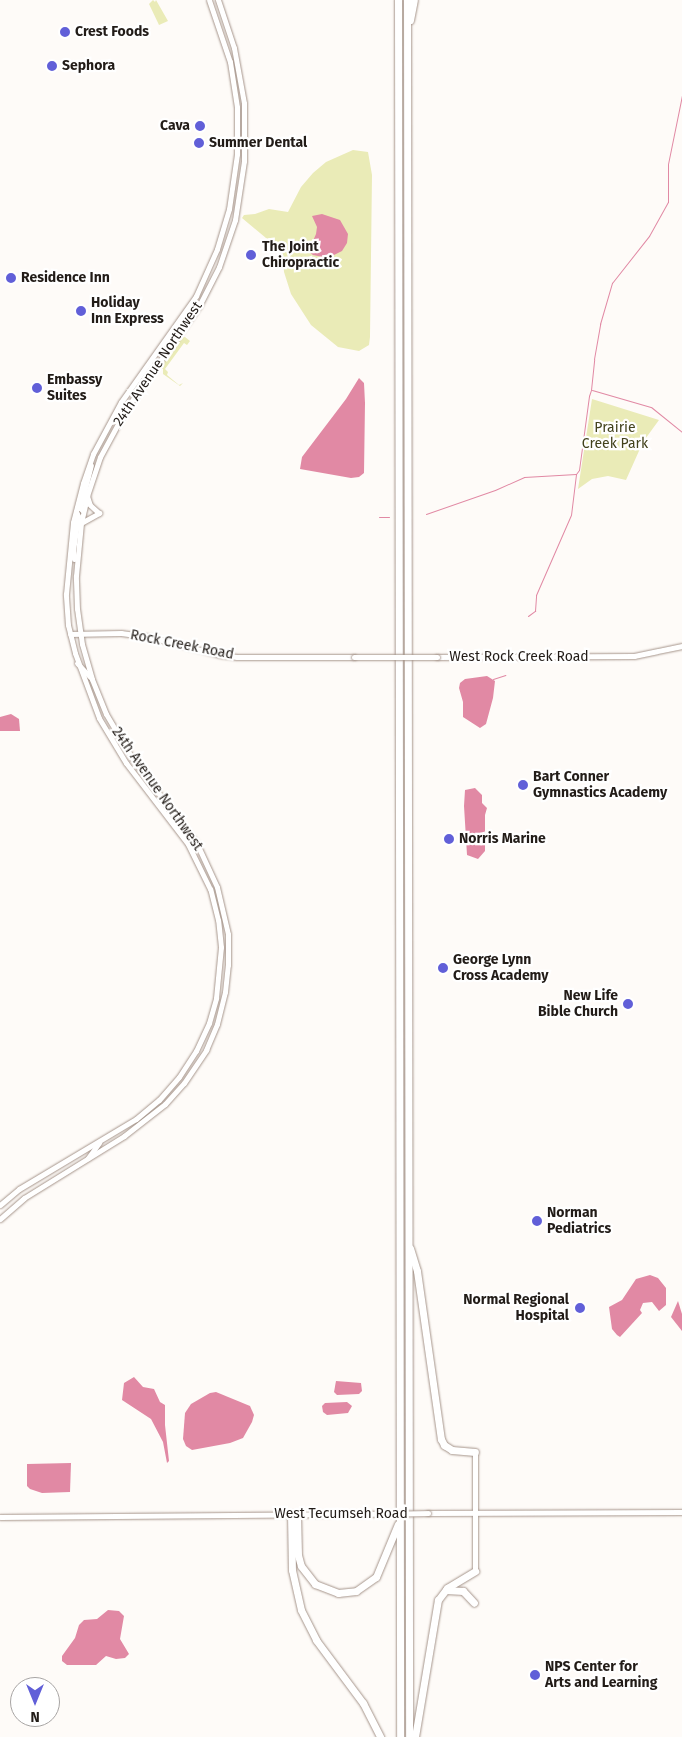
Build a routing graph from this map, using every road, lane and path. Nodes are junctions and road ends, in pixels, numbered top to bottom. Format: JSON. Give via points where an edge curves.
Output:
{"nodes":[{"id":1,"x":209,"y":0,"type":"edge"},
{"id":2,"x":218,"y":0,"type":"edge"},
{"id":3,"x":398,"y":0,"type":"edge"},
{"id":4,"x":407,"y":0,"type":"edge"},
{"id":5,"x":414,"y":0,"type":"edge"},
{"id":6,"x":407,"y":40,"type":"junction"},
{"id":7,"x":92,"y":456,"type":"junction"},
{"id":8,"x":87,"y":496,"type":"junction"},
{"id":9,"x":75,"y":511,"type":"junction"},
{"id":10,"x":83,"y":511,"type":"junction"},
{"id":11,"x":99,"y":513,"type":"junction"},
{"id":12,"x":80,"y":523,"type":"junction"},
{"id":13,"x":76,"y":572,"type":"junction"},
{"id":14,"x":70,"y":634,"type":"junction"},
{"id":15,"x":80,"y":634,"type":"junction"},
{"id":16,"x":681,"y":646,"type":"edge"},
{"id":17,"x":354,"y":657,"type":"joint"},
{"id":18,"x":77,"y":662,"type":"junction"},
{"id":19,"x":92,"y":679,"type":"junction"},
{"id":20,"x":101,"y":1141,"type":"junction"},
{"id":21,"x":86,"y":1161,"type":"junction"},
{"id":22,"x":0,"y":1205,"type":"edge"},
{"id":23,"x":0,"y":1219,"type":"edge"},
{"id":24,"x":408,"y":1241,"type":"junction"},
{"id":25,"x":475,"y":1452,"type":"joint"},
{"id":26,"x":682,"y":1512,"type":"edge"},
{"id":27,"x":475,"y":1513,"type":"junction"},
{"id":28,"x":294,"y":1514,"type":"junction"},
{"id":29,"x":0,"y":1517,"type":"edge"},
{"id":30,"x":400,"y":1519,"type":"junction"},
{"id":31,"x":475,"y":1571,"type":"joint"},
{"id":32,"x":443,"y":1591,"type":"junction"},
{"id":33,"x":474,"y":1603,"type":"dead end"},
{"id":34,"x":380,"y":1737,"type":"edge"},
{"id":35,"x":400,"y":1737,"type":"edge"},
{"id":36,"x":409,"y":1737,"type":"edge"},
{"id":37,"x":416,"y":1737,"type":"edge"}],
"edges":[{"from":1,"to":7,"type":"main road","name":"24th Avenue Northwest","via":[[230,62],[237,107],[237,154],[229,210],[217,249],[196,296],[121,402]]},
{"from":2,"to":8,"type":"main road","name":"24th Avenue Northwest","via":[[234,48],[244,103],[244,162],[235,220],[219,267],[205,295],[120,418],[100,457]]},
{"from":3,"to":30,"type":"highway"},
{"from":4,"to":6,"type":"highway"},
{"from":5,"to":6,"type":"highway"},
{"from":6,"to":24,"type":"highway"},
{"from":7,"to":9,"type":"main road","name":"24th Avenue Northwest"},
{"from":7,"to":10,"type":"main road","via":[[80,508]]},
{"from":8,"to":10,"type":"main road","name":"24th Avenue Northwest"},
{"from":8,"to":11,"type":"main road","via":[[90,506]]},
{"from":9,"to":13,"type":"main road","via":[[78,516],[73,551]]},
{"from":9,"to":14,"type":"main road","name":"24th Avenue Northwest","via":[[66,582]]},
{"from":10,"to":11,"type":"main road"},
{"from":10,"to":12,"type":"main road","name":"24th Avenue Northwest"},
{"from":11,"to":12,"type":"main road"},
{"from":12,"to":13,"type":"main road","name":"24th Avenue Northwest"},
{"from":13,"to":15,"type":"main road","name":"24th Avenue Northwest"},
{"from":14,"to":15,"type":"main road","name":"Rock Creek Road"},
{"from":14,"to":18,"type":"main road","name":"24th Avenue Northwest"},
{"from":15,"to":17,"type":"main road","name":"Rock Creek Road","via":[[121,633],[150,637],[237,657]]},
{"from":15,"to":19,"type":"main road","name":"24th Avenue Northwest"},
{"from":16,"to":17,"type":"main road","name":"West Rock Creek Road","bridge":true,"via":[[616,657]]},
{"from":18,"to":19,"type":"main road"},
{"from":18,"to":20,"type":"main road","name":"24th Avenue Northwest","via":[[93,704],[117,750],[195,857],[210,889],[221,947],[215,1004],[204,1036],[188,1065],[149,1109]]},
{"from":19,"to":21,"type":"main road","name":"24th Avenue Northwest","via":[[123,745],[188,830],[204,857],[222,902],[228,956],[220,1013],[212,1036],[192,1072],[175,1095],[154,1114]]},
{"from":20,"to":21,"type":"main road"},
{"from":20,"to":22,"type":"main road","name":"24th Avenue Northwest","via":[[19,1189]]},
{"from":21,"to":23,"type":"main road","name":"24th Avenue Northwest","via":[[16,1203]]},
{"from":24,"to":25,"type":"highway","via":[[417,1271],[441,1439],[452,1450]]},
{"from":24,"to":36,"type":"highway"},
{"from":25,"to":27,"type":"main road"},
{"from":26,"to":27,"type":"main road","name":"West Tecumseh Road"},
{"from":27,"to":28,"type":"main road","name":"West Tecumseh Road","bridge":true},
{"from":27,"to":31,"type":"main road"},
{"from":28,"to":29,"type":"main road","name":"West Tecumseh Road"},
{"from":28,"to":30,"type":"highway","via":[[301,1566],[315,1584],[338,1593],[356,1591],[376,1577]]},
{"from":28,"to":34,"type":"highway","via":[[292,1570],[301,1610],[316,1640],[363,1703]]},
{"from":30,"to":35,"type":"highway"},
{"from":31,"to":32,"type":"highway"},
{"from":32,"to":33,"type":"highway","via":[[460,1590],[468,1594]]},
{"from":32,"to":37,"type":"highway","via":[[432,1630]]}]}
